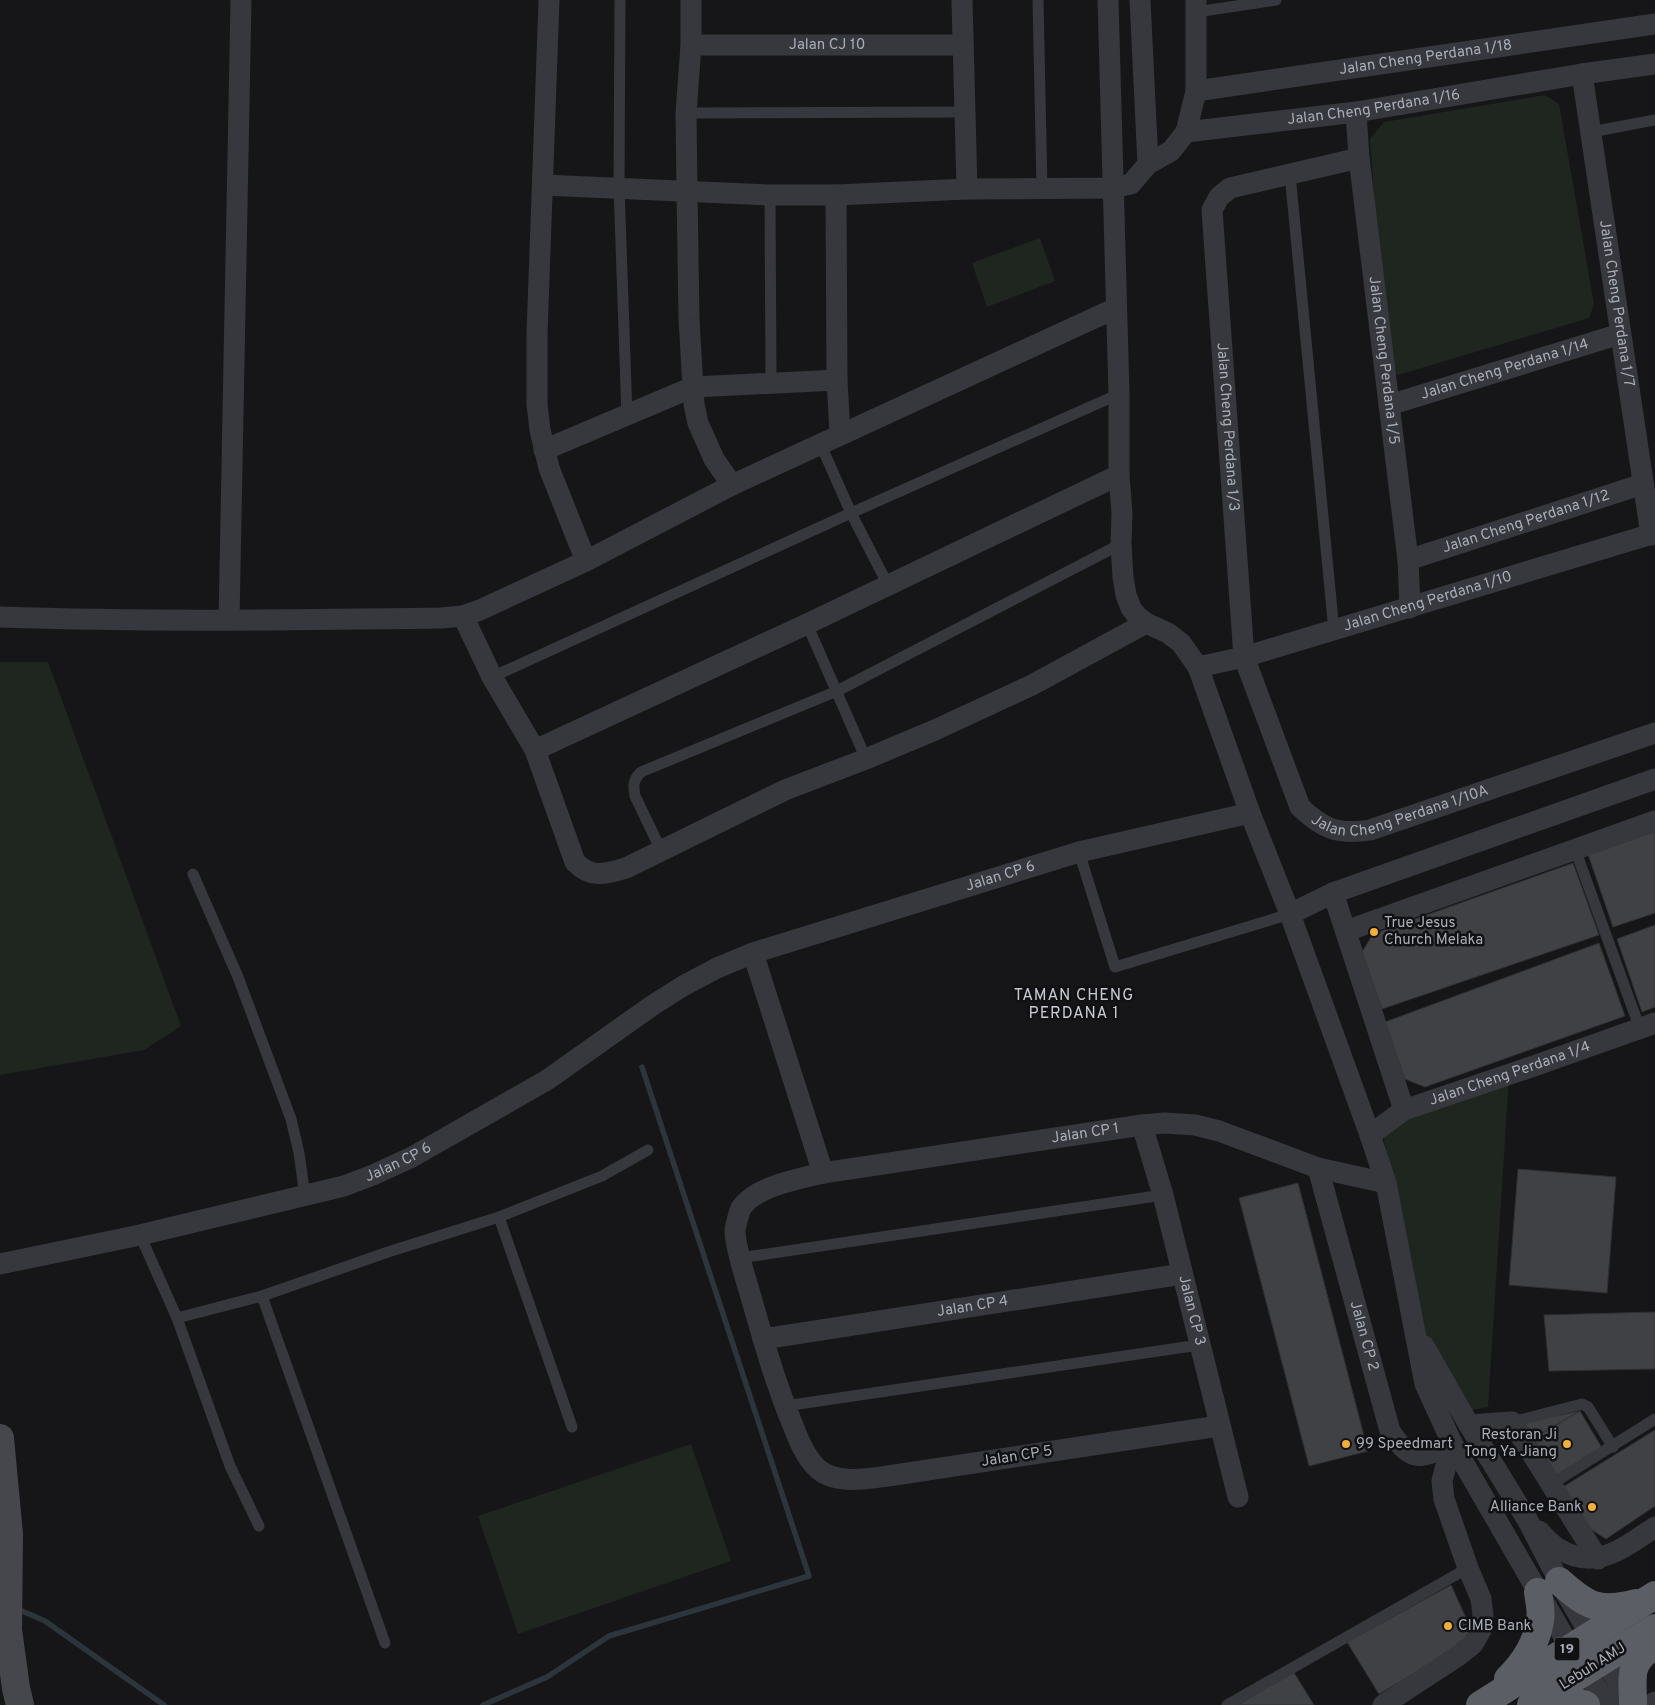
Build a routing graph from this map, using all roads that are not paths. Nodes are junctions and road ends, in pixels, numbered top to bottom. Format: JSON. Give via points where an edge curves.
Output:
{"nodes":[{"id":1,"x":241,"y":0,"type":"edge"},
{"id":2,"x":549,"y":0,"type":"edge"},
{"id":3,"x":620,"y":0,"type":"edge"},
{"id":4,"x":691,"y":0,"type":"edge"},
{"id":5,"x":962,"y":0,"type":"edge"},
{"id":6,"x":1038,"y":0,"type":"edge"},
{"id":7,"x":1108,"y":0,"type":"edge"},
{"id":8,"x":1140,"y":0,"type":"edge"},
{"id":9,"x":1276,"y":0,"type":"edge"},
{"id":10,"x":1196,"y":6,"type":"edge"},
{"id":11,"x":1655,"y":24,"type":"edge"},
{"id":12,"x":691,"y":45,"type":"junction"},
{"id":13,"x":963,"y":45,"type":"junction"},
{"id":14,"x":1655,"y":64,"type":"edge"},
{"id":15,"x":1582,"y":74,"type":"junction"},
{"id":16,"x":1196,"y":90,"type":"junction"},
{"id":17,"x":965,"y":112,"type":"junction"},
{"id":18,"x":1356,"y":112,"type":"junction"},
{"id":19,"x":686,"y":113,"type":"junction"},
{"id":20,"x":1655,"y":120,"type":"edge"},
{"id":21,"x":1186,"y":132,"type":"junction"},
{"id":22,"x":1591,"y":132,"type":"junction"},
{"id":23,"x":1359,"y":158,"type":"junction"},
{"id":24,"x":1148,"y":164,"type":"junction"},
{"id":25,"x":1290,"y":174,"type":"junction"},
{"id":26,"x":543,"y":185,"type":"junction"},
{"id":27,"x":620,"y":187,"type":"junction"},
{"id":28,"x":1042,"y":188,"type":"junction"},
{"id":29,"x":1112,"y":188,"type":"junction"},
{"id":30,"x":967,"y":189,"type":"junction"},
{"id":31,"x":686,"y":191,"type":"junction"},
{"id":32,"x":770,"y":195,"type":"junction"},
{"id":33,"x":836,"y":195,"type":"junction"},
{"id":34,"x":1116,"y":308,"type":"junction"},
{"id":35,"x":1620,"y":334,"type":"junction"},
{"id":36,"x":837,"y":380,"type":"junction"},
{"id":37,"x":771,"y":382,"type":"junction"},
{"id":38,"x":693,"y":387,"type":"junction"},
{"id":39,"x":1118,"y":394,"type":"junction"},
{"id":40,"x":1389,"y":405,"type":"junction"},
{"id":41,"x":627,"y":416,"type":"junction"},
{"id":42,"x":840,"y":434,"type":"junction"},
{"id":43,"x":820,"y":443,"type":"junction"},
{"id":44,"x":544,"y":450,"type":"junction"},
{"id":45,"x":1119,"y":475,"type":"junction"},
{"id":46,"x":1643,"y":484,"type":"junction"},
{"id":47,"x":732,"y":485,"type":"junction"},
{"id":48,"x":851,"y":513,"type":"junction"},
{"id":49,"x":1653,"y":534,"type":"edge"},
{"id":50,"x":1121,"y":544,"type":"junction"},
{"id":51,"x":1408,"y":560,"type":"junction"},
{"id":52,"x":586,"y":561,"type":"junction"},
{"id":53,"x":888,"y":585,"type":"junction"},
{"id":54,"x":1410,"y":608,"type":"junction"},
{"id":55,"x":463,"y":616,"type":"junction"},
{"id":56,"x":0,"y":617,"type":"edge"},
{"id":57,"x":229,"y":620,"type":"junction"},
{"id":58,"x":1146,"y":623,"type":"junction"},
{"id":59,"x":807,"y":624,"type":"junction"},
{"id":60,"x":1334,"y":631,"type":"junction"},
{"id":61,"x":1244,"y":657,"type":"junction"},
{"id":62,"x":1198,"y":667,"type":"junction"},
{"id":63,"x":492,"y":677,"type":"junction"},
{"id":64,"x":837,"y":692,"type":"junction"},
{"id":65,"x":1655,"y":733,"type":"edge"},
{"id":66,"x":535,"y":750,"type":"junction"},
{"id":67,"x":866,"y":759,"type":"junction"},
{"id":68,"x":1655,"y":779,"type":"edge"},
{"id":69,"x":1250,"y":813,"type":"junction"},
{"id":70,"x":1655,"y":821,"type":"edge"},
{"id":71,"x":1575,"y":849,"type":"junction"},
{"id":72,"x":661,"y":850,"type":"junction"},
{"id":73,"x":1079,"y":852,"type":"junction"},
{"id":74,"x":193,"y":874,"type":"dead end"},
{"id":75,"x":1333,"y":893,"type":"junction"},
{"id":76,"x":1290,"y":914,"type":"junction"},
{"id":77,"x":1346,"y":930,"type":"junction"},
{"id":78,"x":753,"y":954,"type":"junction"},
{"id":79,"x":1647,"y":1026,"type":"edge"},
{"id":80,"x":1404,"y":1110,"type":"junction"},
{"id":81,"x":1142,"y":1125,"type":"junction"},
{"id":82,"x":1370,"y":1135,"type":"junction"},
{"id":83,"x":648,"y":1150,"type":"dead end"},
{"id":84,"x":1318,"y":1168,"type":"junction"},
{"id":85,"x":823,"y":1173,"type":"junction"},
{"id":86,"x":1386,"y":1183,"type":"junction"},
{"id":87,"x":1163,"y":1195,"type":"junction"},
{"id":88,"x":305,"y":1196,"type":"junction"},
{"id":89,"x":499,"y":1217,"type":"junction"},
{"id":90,"x":140,"y":1235,"type":"junction"},
{"id":91,"x":740,"y":1258,"type":"junction"},
{"id":92,"x":0,"y":1264,"type":"edge"},
{"id":93,"x":1182,"y":1274,"type":"junction"},
{"id":94,"x":262,"y":1296,"type":"junction"},
{"id":95,"x":177,"y":1318,"type":"junction"},
{"id":96,"x":1415,"y":1330,"type":"junction"},
{"id":97,"x":763,"y":1339,"type":"junction"},
{"id":98,"x":1199,"y":1345,"type":"junction"},
{"id":99,"x":785,"y":1406,"type":"junction"},
{"id":100,"x":1655,"y":1419,"type":"edge"},
{"id":101,"x":1512,"y":1422,"type":"junction"},
{"id":102,"x":1469,"y":1425,"type":"junction"},
{"id":103,"x":1220,"y":1426,"type":"junction"},
{"id":104,"x":572,"y":1428,"type":"dead end"},
{"id":105,"x":0,"y":1438,"type":"edge"},
{"id":106,"x":1452,"y":1443,"type":"junction"},
{"id":107,"x":1613,"y":1447,"type":"junction"},
{"id":108,"x":816,"y":1468,"type":"joint"},
{"id":109,"x":1550,"y":1485,"type":"junction"},
{"id":110,"x":1238,"y":1497,"type":"dead end"},
{"id":111,"x":1528,"y":1521,"type":"junction"},
{"id":112,"x":259,"y":1526,"type":"dead end"},
{"id":113,"x":1655,"y":1527,"type":"edge"},
{"id":114,"x":1598,"y":1559,"type":"junction"},
{"id":115,"x":1468,"y":1568,"type":"junction"},
{"id":116,"x":1549,"y":1586,"type":"junction"},
{"id":117,"x":1650,"y":1598,"type":"edge"},
{"id":118,"x":6,"y":1627,"type":"edge"},
{"id":119,"x":1655,"y":1628,"type":"edge"},
{"id":120,"x":1580,"y":1641,"type":"junction"},
{"id":121,"x":385,"y":1643,"type":"dead end"},
{"id":122,"x":1655,"y":1644,"type":"edge"},
{"id":123,"x":1595,"y":1666,"type":"junction"},
{"id":124,"x":0,"y":1687,"type":"edge"},
{"id":125,"x":1655,"y":1702,"type":"edge"},
{"id":126,"x":20,"y":1705,"type":"edge"},
{"id":127,"x":1227,"y":1705,"type":"edge"},
{"id":128,"x":1383,"y":1705,"type":"edge"},
{"id":129,"x":1481,"y":1705,"type":"edge"},
{"id":130,"x":1532,"y":1705,"type":"edge"},
{"id":131,"x":1550,"y":1705,"type":"edge"},
{"id":132,"x":1586,"y":1705,"type":"edge"},
{"id":133,"x":1608,"y":1705,"type":"edge"},
{"id":134,"x":1632,"y":1705,"type":"edge"},
{"id":135,"x":1650,"y":1705,"type":"edge"}],
"edges":[{"from":1,"to":57,"type":"street"},
{"from":2,"to":26,"type":"street"},
{"from":3,"to":27,"type":"lane"},
{"from":4,"to":12,"type":"street"},
{"from":5,"to":13,"type":"street"},
{"from":6,"to":28,"type":"lane"},
{"from":7,"to":29,"type":"street"},
{"from":8,"to":24,"type":"street"},
{"from":9,"to":10,"type":"lane"},
{"from":10,"to":16,"type":"street"},
{"from":11,"to":16,"type":"street","name":"Jalan Cheng Perdana 1/18"},
{"from":12,"to":13,"type":"street","name":"Jalan CJ 10"},
{"from":12,"to":19,"type":"street"},
{"from":13,"to":17,"type":"street"},
{"from":14,"to":15,"type":"street","name":"Jalan Cheng Perdana 1/16"},
{"from":15,"to":18,"type":"street","name":"Jalan Cheng Perdana 1/16"},
{"from":15,"to":22,"type":"street","name":"Jalan Cheng Perdana 1/7"},
{"from":16,"to":21,"type":"street"},
{"from":17,"to":19,"type":"lane"},
{"from":17,"to":30,"type":"street"},
{"from":18,"to":21,"type":"street","name":"Jalan Cheng Perdana 1/16"},
{"from":18,"to":23,"type":"street","name":"Jalan Cheng Perdana 1/5"},
{"from":19,"to":31,"type":"street"},
{"from":20,"to":22,"type":"lane"},
{"from":21,"to":24,"type":"street","via":[[1171,151]]},
{"from":22,"to":35,"type":"street","name":"Jalan Cheng Perdana 1/7"},
{"from":23,"to":25,"type":"street"},
{"from":23,"to":40,"type":"street","name":"Jalan Cheng Perdana 1/5"},
{"from":24,"to":29,"type":"street","via":[[1131,184]]},
{"from":25,"to":60,"type":"lane"},
{"from":25,"to":61,"type":"street","name":"Jalan Cheng Perdana 1/3","via":[[1230,188],[1219,197],[1212,210]]},
{"from":26,"to":27,"type":"street"},
{"from":26,"to":44,"type":"street","via":[[536,369]]},
{"from":27,"to":31,"type":"street"},
{"from":27,"to":41,"type":"lane"},
{"from":28,"to":29,"type":"street"},
{"from":28,"to":30,"type":"street"},
{"from":29,"to":34,"type":"street"},
{"from":30,"to":33,"type":"street"},
{"from":31,"to":32,"type":"street"},
{"from":31,"to":38,"type":"street"},
{"from":32,"to":33,"type":"street"},
{"from":32,"to":37,"type":"lane"},
{"from":33,"to":36,"type":"street"},
{"from":34,"to":39,"type":"street"},
{"from":34,"to":42,"type":"street"},
{"from":35,"to":40,"type":"street","name":"Jalan Cheng Perdana 1/14"},
{"from":35,"to":46,"type":"street","name":"Jalan Cheng Perdana 1/7"},
{"from":36,"to":37,"type":"street"},
{"from":36,"to":42,"type":"street"},
{"from":37,"to":38,"type":"street"},
{"from":38,"to":41,"type":"street"},
{"from":38,"to":47,"type":"street","via":[[698,423],[714,460]]},
{"from":39,"to":45,"type":"street"},
{"from":39,"to":48,"type":"lane"},
{"from":40,"to":51,"type":"street","name":"Jalan Cheng Perdana 1/5"},
{"from":41,"to":44,"type":"street"},
{"from":42,"to":43,"type":"street"},
{"from":43,"to":47,"type":"street"},
{"from":43,"to":48,"type":"lane"},
{"from":44,"to":52,"type":"street"},
{"from":45,"to":50,"type":"street"},
{"from":45,"to":53,"type":"street"},
{"from":46,"to":49,"type":"street","name":"Jalan Cheng Perdana 1/7"},
{"from":46,"to":51,"type":"street","name":"Jalan Cheng Perdana 1/12"},
{"from":47,"to":52,"type":"street"},
{"from":48,"to":53,"type":"lane"},
{"from":48,"to":63,"type":"lane"},
{"from":49,"to":54,"type":"street","name":"Jalan Cheng Perdana 1/10"},
{"from":50,"to":58,"type":"street","via":[[1126,595],[1137,616]]},
{"from":50,"to":64,"type":"lane"},
{"from":51,"to":54,"type":"street","name":"Jalan Cheng Perdana 1/5"},
{"from":52,"to":55,"type":"street"},
{"from":53,"to":59,"type":"street"},
{"from":54,"to":60,"type":"street","name":"Jalan Cheng Perdana 1/10"},
{"from":55,"to":57,"type":"street"},
{"from":55,"to":63,"type":"street"},
{"from":56,"to":57,"type":"street"},
{"from":58,"to":62,"type":"street","via":[[1181,643]]},
{"from":58,"to":67,"type":"street","via":[[1032,685]]},
{"from":59,"to":64,"type":"lane"},
{"from":59,"to":66,"type":"street"},
{"from":60,"to":61,"type":"street","name":"Jalan Cheng Perdana 1/10"},
{"from":61,"to":62,"type":"street","name":"Jalan Cheng Perdana 1/10"},
{"from":61,"to":65,"type":"street","name":"Jalan Cheng Perdana 1/10A","via":[[1300,807],[1311,818],[1339,832],[1370,830]]},
{"from":62,"to":69,"type":"street"},
{"from":63,"to":66,"type":"street"},
{"from":64,"to":67,"type":"lane"},
{"from":64,"to":72,"type":"lane","via":[[641,772],[635,778],[635,796]]},
{"from":66,"to":72,"type":"street","via":[[575,862],[583,870],[611,873]]},
{"from":67,"to":72,"type":"street","via":[[785,790]]},
{"from":68,"to":75,"type":"street"},
{"from":69,"to":73,"type":"street","name":"Jalan CP 6"},
{"from":69,"to":76,"type":"street"},
{"from":70,"to":71,"type":"street"},
{"from":71,"to":77,"type":"street"},
{"from":71,"to":79,"type":"lane"},
{"from":73,"to":76,"type":"lane","via":[[1115,968]]},
{"from":73,"to":78,"type":"street","name":"Jalan CP 6"},
{"from":74,"to":88,"type":"lane","via":[[238,977],[291,1119]]},
{"from":75,"to":76,"type":"street"},
{"from":75,"to":77,"type":"street"},
{"from":76,"to":82,"type":"street"},
{"from":77,"to":80,"type":"street"},
{"from":78,"to":85,"type":"street"},
{"from":78,"to":88,"type":"street","name":"Jalan CP 6","via":[[683,986],[547,1080],[412,1157],[344,1186]]},
{"from":79,"to":80,"type":"street","name":"Jalan Cheng Perdana 1/4"},
{"from":80,"to":82,"type":"street","name":"Jalan Cheng Perdana 1/4"},
{"from":81,"to":84,"type":"street","name":"Jalan CP 1","via":[[1195,1125]]},
{"from":81,"to":85,"type":"street","name":"Jalan CP 1"},
{"from":81,"to":87,"type":"street","name":"Jalan CP 3"},
{"from":82,"to":86,"type":"street"},
{"from":83,"to":89,"type":"lane","via":[[602,1176]]},
{"from":84,"to":86,"type":"street","name":"Jalan CP 1"},
{"from":84,"to":106,"type":"street","name":"Jalan CP 2","via":[[1390,1431],[1407,1452],[1418,1456],[1430,1455]]},
{"from":85,"to":91,"type":"street","name":"Jalan CP 1","via":[[781,1183],[754,1196],[741,1209],[735,1230]]},
{"from":86,"to":96,"type":"street"},
{"from":87,"to":91,"type":"lane"},
{"from":87,"to":93,"type":"street","name":"Jalan CP 3"},
{"from":88,"to":90,"type":"street","name":"Jalan CP 6"},
{"from":89,"to":94,"type":"lane"},
{"from":89,"to":104,"type":"lane"},
{"from":90,"to":92,"type":"street","name":"Jalan CP 6"},
{"from":90,"to":95,"type":"lane"},
{"from":91,"to":97,"type":"street","name":"Jalan CP 1"},
{"from":93,"to":97,"type":"street","name":"Jalan CP 4"},
{"from":93,"to":98,"type":"street","name":"Jalan CP 3"},
{"from":94,"to":95,"type":"lane"},
{"from":94,"to":121,"type":"lane"},
{"from":95,"to":112,"type":"lane","via":[[230,1466]]},
{"from":96,"to":102,"type":"street"},
{"from":96,"to":106,"type":"street","via":[[1425,1384]]},
{"from":97,"to":99,"type":"street","name":"Jalan CP 1"},
{"from":98,"to":99,"type":"lane"},
{"from":98,"to":103,"type":"street","name":"Jalan CP 3"},
{"from":99,"to":108,"type":"street","name":"Jalan CP 1","via":[[802,1447]]},
{"from":100,"to":107,"type":"lane"},
{"from":101,"to":102,"type":"street"},
{"from":101,"to":107,"type":"lane","via":[[1582,1404],[1588,1407]]},
{"from":101,"to":109,"type":"street"},
{"from":102,"to":111,"type":"street"},
{"from":103,"to":108,"type":"street","name":"Jalan CP 5","via":[[870,1478],[835,1478]]},
{"from":103,"to":110,"type":"street","name":"Jalan CP 3"},
{"from":105,"to":118,"type":"main road","via":[[8,1534]]},
{"from":106,"to":115,"type":"street","via":[[1442,1481],[1444,1500]]},
{"from":106,"to":116,"type":"street"},
{"from":107,"to":109,"type":"lane"},
{"from":109,"to":114,"type":"street"},
{"from":111,"to":114,"type":"street","via":[[1558,1549],[1578,1558]]},
{"from":111,"to":116,"type":"street"},
{"from":113,"to":114,"type":"street","via":[[1617,1552]]},
{"from":115,"to":127,"type":"lane"},
{"from":115,"to":128,"type":"street","via":[[1481,1599],[1482,1630],[1473,1644],[1458,1656]]},
{"from":116,"to":117,"type":"highway","via":[[1603,1608],[1618,1608]]},
{"from":116,"to":120,"type":"street"},
{"from":116,"to":129,"type":"highway","via":[[1536,1638],[1525,1660]]},
{"from":117,"to":120,"type":"highway","name":"Lebuh AMJ","number":"19"},
{"from":118,"to":124,"type":"main road"},
{"from":118,"to":126,"type":"main road"},
{"from":119,"to":123,"type":"highway","name":"Lebuh AMJ","number":"19"},
{"from":120,"to":123,"type":"street"},
{"from":120,"to":129,"type":"highway","name":"Lebuh AMJ","number":"19"},
{"from":122,"to":134,"type":"highway","via":[[1636,1662],[1631,1678]]},
{"from":123,"to":130,"type":"highway","name":"Lebuh AMJ","number":"19"},
{"from":123,"to":133,"type":"street"},
{"from":123,"to":134,"type":"street"},
{"from":125,"to":135,"type":"street"},
{"from":131,"to":132,"type":"highway","via":[[1578,1702]]}]}
